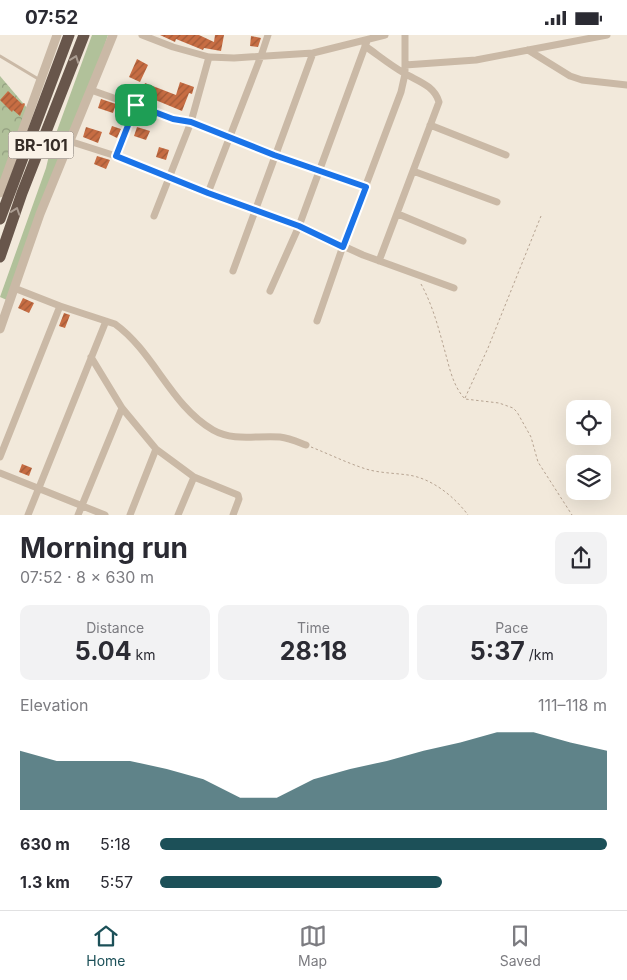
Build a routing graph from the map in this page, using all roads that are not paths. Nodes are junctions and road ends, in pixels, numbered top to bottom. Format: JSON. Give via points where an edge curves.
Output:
{"nodes":[{"id":1,"x":57,"y":35,"type":"edge"},
{"id":2,"x":69,"y":35,"type":"edge"},
{"id":3,"x":84,"y":35,"type":"edge"},
{"id":4,"x":113,"y":35,"type":"edge"},
{"id":5,"x":142,"y":35,"type":"edge"},
{"id":6,"x":268,"y":35,"type":"edge"},
{"id":7,"x":386,"y":35,"type":"edge"},
{"id":8,"x":607,"y":35,"type":"edge"},
{"id":9,"x":404,"y":38,"type":"edge"},
{"id":10,"x":366,"y":43,"type":"junction"},
{"id":11,"x":528,"y":50,"type":"junction"},
{"id":12,"x":313,"y":53,"type":"junction"},
{"id":13,"x":0,"y":56,"type":"edge"},
{"id":14,"x":261,"y":56,"type":"junction"},
{"id":15,"x":209,"y":57,"type":"junction"},
{"id":16,"x":405,"y":65,"type":"junction"},
{"id":17,"x":405,"y":74,"type":"junction"},
{"id":18,"x":41,"y":81,"type":"junction"},
{"id":19,"x":627,"y":85,"type":"edge"},
{"id":20,"x":91,"y":90,"type":"junction"},
{"id":21,"x":136,"y":105,"type":"junction"},
{"id":22,"x":191,"y":122,"type":"junction"},
{"id":23,"x":430,"y":125,"type":"junction"},
{"id":24,"x":229,"y":137,"type":"junction"},
{"id":25,"x":69,"y":141,"type":"junction"},
{"id":26,"x":274,"y":155,"type":"junction"},
{"id":27,"x":506,"y":155,"type":"dead end"},
{"id":28,"x":116,"y":156,"type":"junction"},
{"id":29,"x":320,"y":170,"type":"junction"},
{"id":30,"x":413,"y":171,"type":"junction"},
{"id":31,"x":170,"y":177,"type":"junction"},
{"id":32,"x":366,"y":187,"type":"junction"},
{"id":33,"x":0,"y":193,"type":"edge"},
{"id":34,"x":208,"y":193,"type":"junction"},
{"id":35,"x":497,"y":202,"type":"dead end"},
{"id":36,"x":255,"y":209,"type":"junction"},
{"id":37,"x":398,"y":214,"type":"junction"},
{"id":38,"x":154,"y":216,"type":"dead end"},
{"id":39,"x":0,"y":219,"type":"edge"},
{"id":40,"x":299,"y":226,"type":"junction"},
{"id":41,"x":463,"y":241,"type":"dead end"},
{"id":42,"x":343,"y":247,"type":"junction"},
{"id":43,"x":0,"y":257,"type":"edge"},
{"id":44,"x":379,"y":261,"type":"junction"},
{"id":45,"x":233,"y":271,"type":"dead end"},
{"id":46,"x":14,"y":288,"type":"junction"},
{"id":47,"x":454,"y":288,"type":"dead end"},
{"id":48,"x":270,"y":291,"type":"dead end"},
{"id":49,"x":60,"y":306,"type":"junction"},
{"id":50,"x":106,"y":321,"type":"junction"},
{"id":51,"x":317,"y":321,"type":"dead end"},
{"id":52,"x":0,"y":329,"type":"edge"},
{"id":53,"x":91,"y":357,"type":"junction"},
{"id":54,"x":122,"y":408,"type":"junction"},
{"id":55,"x":306,"y":445,"type":"road end"},
{"id":56,"x":156,"y":449,"type":"junction"},
{"id":57,"x":0,"y":457,"type":"edge"},
{"id":58,"x":0,"y":473,"type":"edge"},
{"id":59,"x":194,"y":477,"type":"junction"},
{"id":60,"x":39,"y":488,"type":"junction"},
{"id":61,"x":81,"y":505,"type":"junction"},
{"id":62,"x":28,"y":515,"type":"edge"},
{"id":63,"x":78,"y":515,"type":"edge"},
{"id":64,"x":105,"y":515,"type":"edge"},
{"id":65,"x":130,"y":515,"type":"edge"},
{"id":66,"x":178,"y":515,"type":"edge"},
{"id":67,"x":233,"y":515,"type":"edge"}],
"edges":[{"from":1,"to":18,"type":"street"},
{"from":2,"to":39,"type":"highway","number":"BR-101"},
{"from":43,"to":3,"type":"highway","number":"BR-101","one_way":true},
{"from":4,"to":20,"type":"street"},
{"from":5,"to":15,"type":"street"},
{"from":6,"to":14,"type":"street"},
{"from":7,"to":10,"type":"street"},
{"from":8,"to":11,"type":"street"},
{"from":9,"to":16,"type":"street"},
{"from":10,"to":12,"type":"street"},
{"from":10,"to":17,"type":"street"},
{"from":10,"to":29,"type":"street"},
{"from":11,"to":16,"type":"street","via":[[476,59]]},
{"from":11,"to":19,"type":"street","via":[[570,76]]},
{"from":12,"to":14,"type":"street"},
{"from":12,"to":26,"type":"street"},
{"from":13,"to":18,"type":"lane"},
{"from":14,"to":15,"type":"street"},
{"from":14,"to":24,"type":"street"},
{"from":15,"to":22,"type":"street"},
{"from":16,"to":17,"type":"street"},
{"from":17,"to":23,"type":"street","via":[[423,82],[438,99]]},
{"from":17,"to":32,"type":"street"},
{"from":18,"to":33,"type":"street"},
{"from":20,"to":21,"type":"street"},
{"from":20,"to":25,"type":"street"},
{"from":21,"to":22,"type":"street"},
{"from":21,"to":28,"type":"street"},
{"from":22,"to":24,"type":"street"},
{"from":22,"to":31,"type":"street"},
{"from":23,"to":27,"type":"street"},
{"from":23,"to":30,"type":"street"},
{"from":24,"to":26,"type":"street"},
{"from":24,"to":34,"type":"street"},
{"from":25,"to":28,"type":"street"},
{"from":25,"to":46,"type":"street"},
{"from":26,"to":29,"type":"street"},
{"from":26,"to":36,"type":"street"},
{"from":28,"to":31,"type":"street"},
{"from":29,"to":32,"type":"street"},
{"from":29,"to":40,"type":"street"},
{"from":30,"to":35,"type":"street"},
{"from":30,"to":37,"type":"street"},
{"from":31,"to":34,"type":"street"},
{"from":31,"to":38,"type":"street"},
{"from":32,"to":42,"type":"street"},
{"from":34,"to":36,"type":"street"},
{"from":36,"to":40,"type":"street"},
{"from":36,"to":45,"type":"street"},
{"from":37,"to":41,"type":"street"},
{"from":37,"to":44,"type":"street"},
{"from":40,"to":42,"type":"street"},
{"from":40,"to":48,"type":"street"},
{"from":42,"to":44,"type":"street"},
{"from":42,"to":51,"type":"street"},
{"from":44,"to":47,"type":"street"},
{"from":46,"to":49,"type":"street"},
{"from":46,"to":52,"type":"street"},
{"from":49,"to":50,"type":"street"},
{"from":49,"to":57,"type":"street"},
{"from":50,"to":53,"type":"street"},
{"from":50,"to":55,"type":"street","via":[[127,334],[188,409],[214,431],[236,438],[282,437]]},
{"from":53,"to":54,"type":"street"},
{"from":53,"to":60,"type":"street"},
{"from":54,"to":56,"type":"street"},
{"from":54,"to":61,"type":"street"},
{"from":56,"to":59,"type":"street"},
{"from":56,"to":65,"type":"street"},
{"from":58,"to":60,"type":"street"},
{"from":59,"to":66,"type":"street"},
{"from":59,"to":67,"type":"street","via":[[238,495]]},
{"from":60,"to":61,"type":"street"},
{"from":60,"to":62,"type":"street"},
{"from":61,"to":63,"type":"street"},
{"from":61,"to":64,"type":"street"}]}
